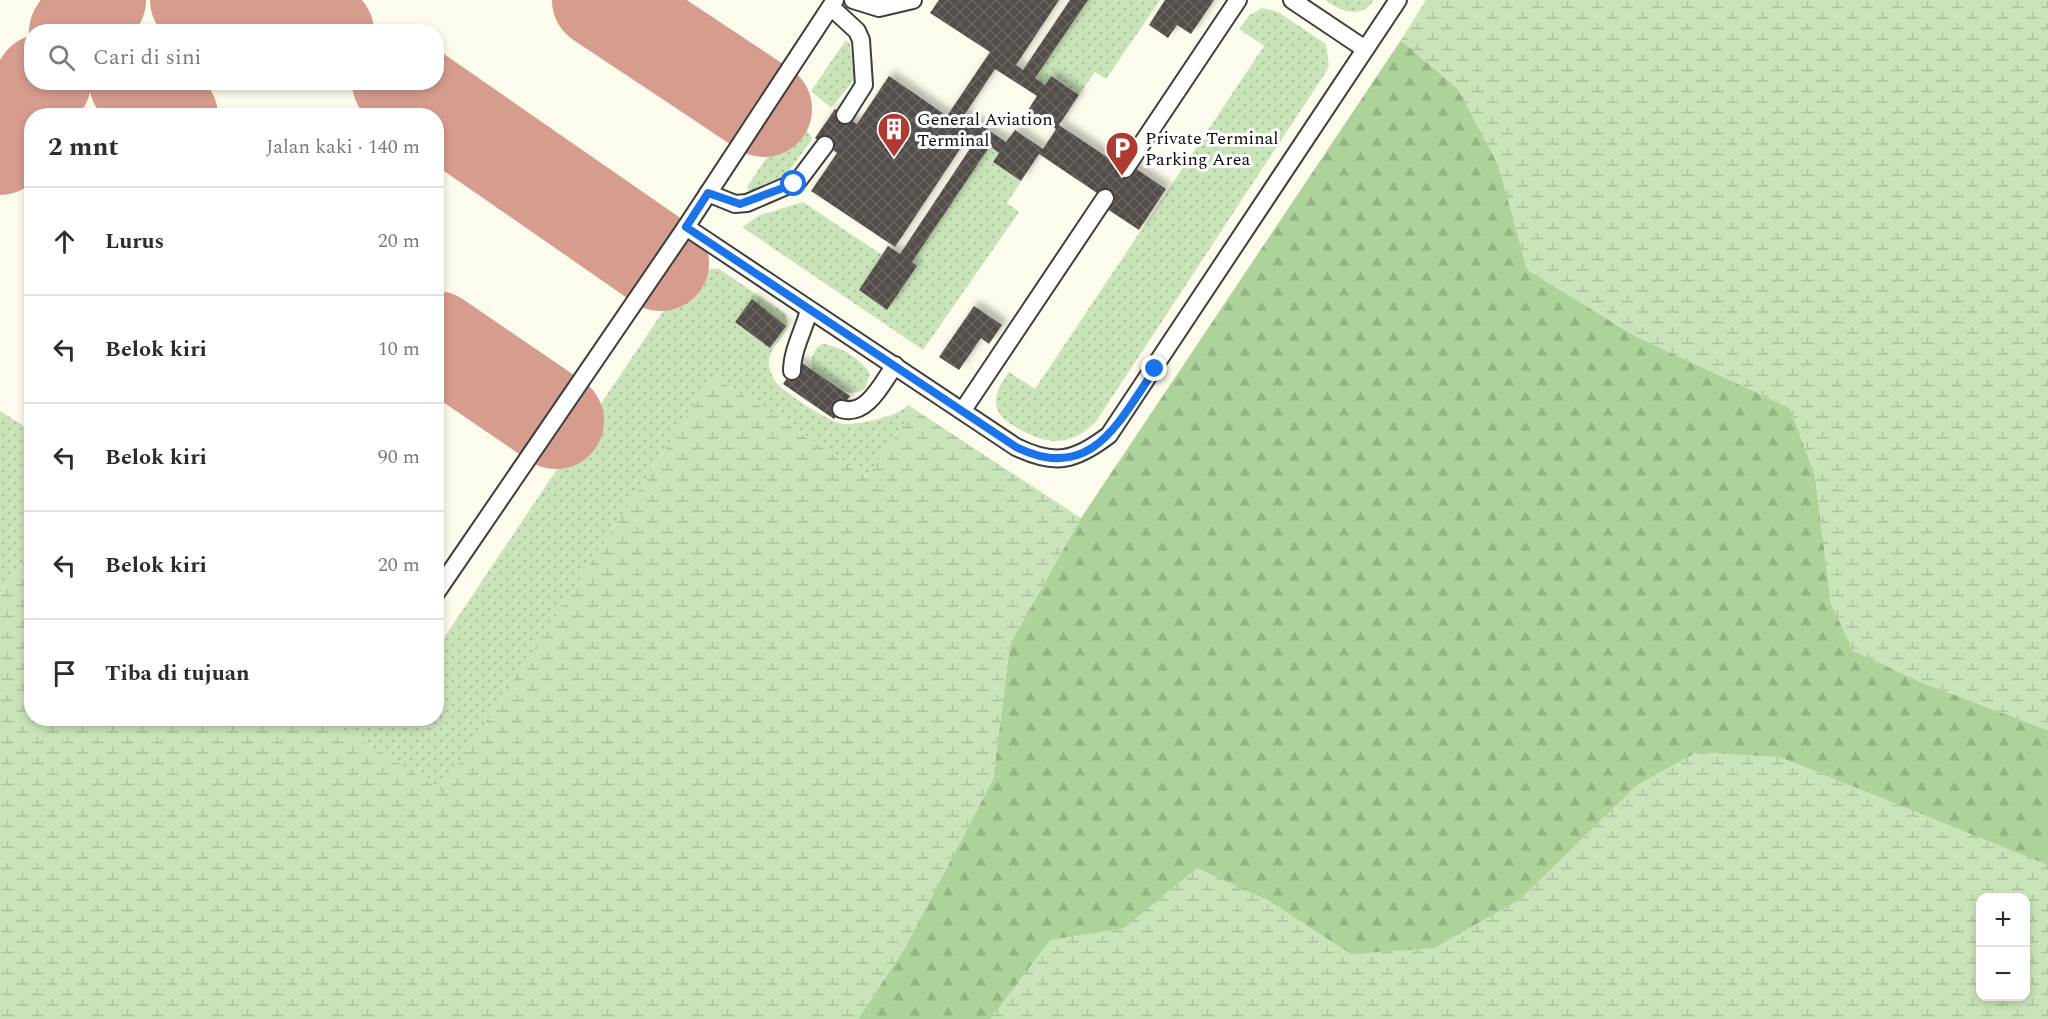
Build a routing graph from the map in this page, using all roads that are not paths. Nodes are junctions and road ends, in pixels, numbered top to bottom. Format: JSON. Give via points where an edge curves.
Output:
{"nodes":[{"id":1,"x":853,"y":0,"type":"edge"},
{"id":2,"x":913,"y":0,"type":"edge"},
{"id":3,"x":1238,"y":0,"type":"edge"},
{"id":4,"x":1292,"y":0,"type":"edge"},
{"id":5,"x":1398,"y":0,"type":"edge"},
{"id":6,"x":833,"y":3,"type":"edge"},
{"id":7,"x":1365,"y":49,"type":"junction"},
{"id":8,"x":845,"y":115,"type":"dead end"},
{"id":9,"x":825,"y":145,"type":"dead end"},
{"id":10,"x":1125,"y":169,"type":"dead end"},
{"id":11,"x":708,"y":193,"type":"junction"},
{"id":12,"x":1105,"y":198,"type":"dead end"},
{"id":13,"x":686,"y":227,"type":"junction"},
{"id":14,"x":809,"y":310,"type":"junction"},
{"id":15,"x":895,"y":365,"type":"junction"},
{"id":16,"x":792,"y":371,"type":"dead end"},
{"id":17,"x":841,"y":409,"type":"dead end"},
{"id":18,"x":963,"y":410,"type":"junction"},
{"id":19,"x":444,"y":581,"type":"edge"}],
"edges":[{"from":1,"to":2,"type":"lane","via":[[879,8]]},
{"from":3,"to":10,"type":"lane"},
{"from":4,"to":7,"type":"lane"},
{"from":5,"to":7,"type":"lane"},
{"from":6,"to":8,"type":"lane","via":[[861,40],[864,85]]},
{"from":6,"to":11,"type":"lane"},
{"from":7,"to":18,"type":"lane","via":[[1109,435],[1089,450],[1064,460],[1039,459]]},
{"from":9,"to":11,"type":"lane","via":[[798,181],[756,199],[735,204]]},
{"from":11,"to":13,"type":"lane"},
{"from":12,"to":18,"type":"lane"},
{"from":13,"to":14,"type":"lane"},
{"from":13,"to":19,"type":"lane"},
{"from":14,"to":15,"type":"lane"},
{"from":14,"to":16,"type":"lane","via":[[792,358]]},
{"from":15,"to":17,"type":"lane","via":[[860,408]]},
{"from":15,"to":18,"type":"lane"}]}
